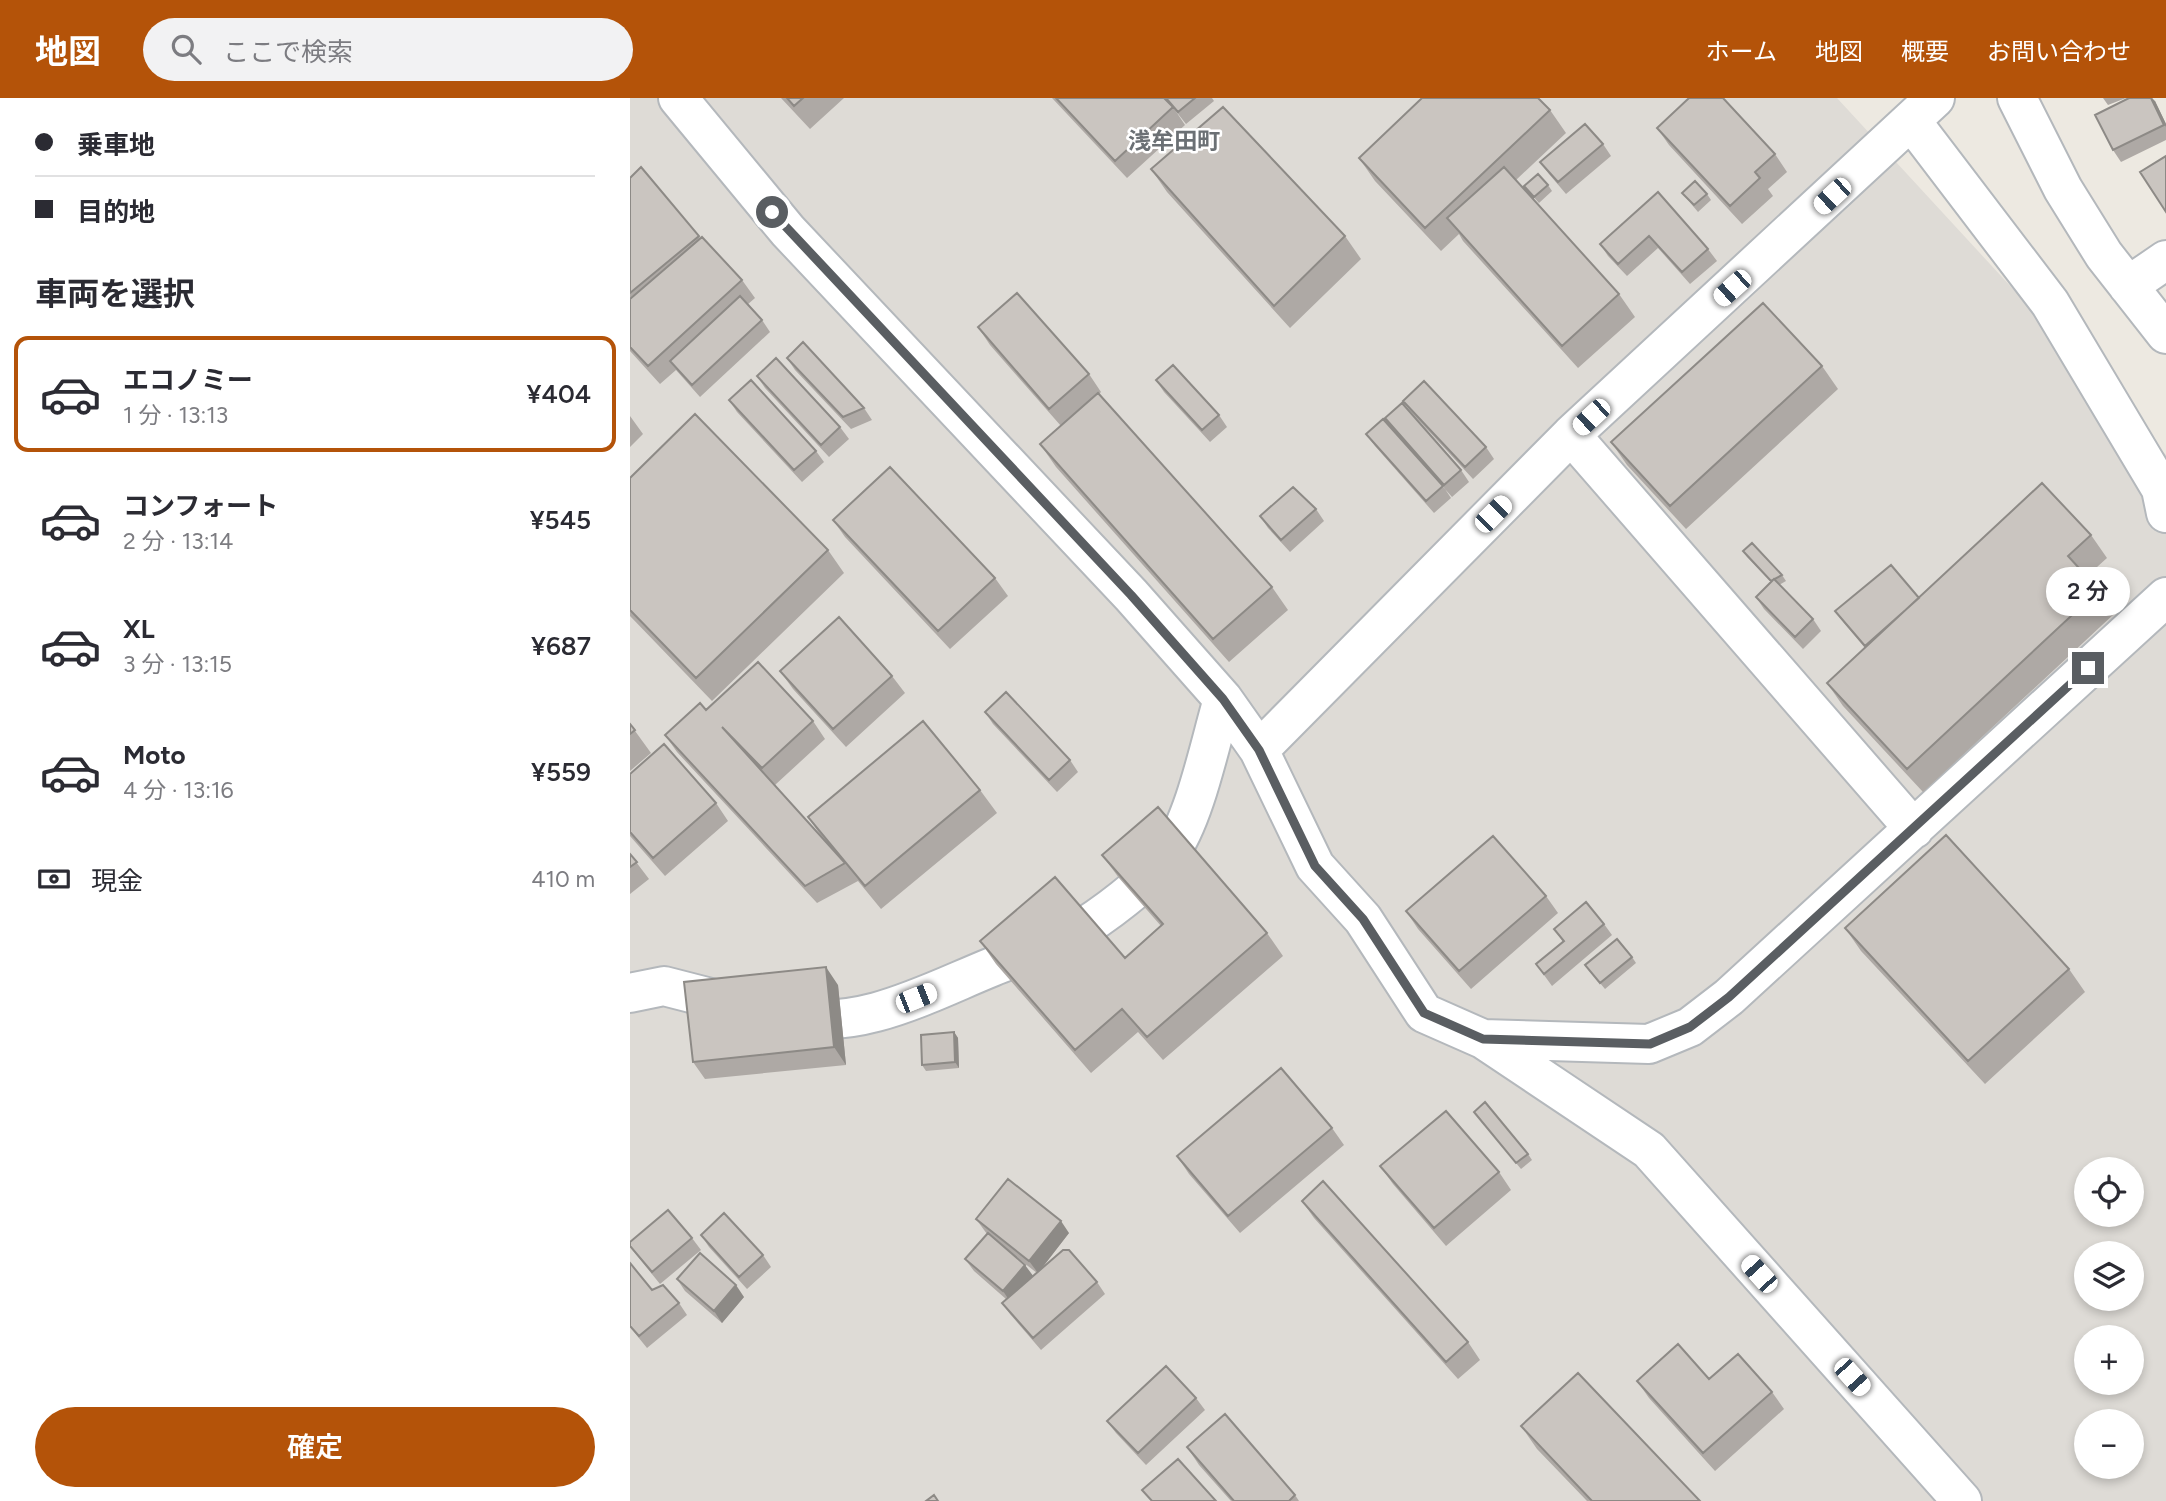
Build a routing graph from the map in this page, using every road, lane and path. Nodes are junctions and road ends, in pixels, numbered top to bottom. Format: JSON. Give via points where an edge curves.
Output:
{"nodes":[{"id":1,"x":678,"y":98,"type":"edge"},
{"id":2,"x":2017,"y":98,"type":"edge"},
{"id":3,"x":1923,"y":110,"type":"edge"},
{"id":4,"x":2166,"y":260,"type":"edge"},
{"id":5,"x":2128,"y":286,"type":"junction"},
{"id":6,"x":2166,"y":334,"type":"edge"},
{"id":7,"x":1572,"y":435,"type":"junction"},
{"id":8,"x":2166,"y":513,"type":"edge"},
{"id":9,"x":2166,"y":597,"type":"edge"},
{"id":10,"x":1223,"y":699,"type":"junction"},
{"id":11,"x":1259,"y":750,"type":"junction"},
{"id":12,"x":1914,"y":829,"type":"junction"},
{"id":13,"x":630,"y":993,"type":"edge"},
{"id":14,"x":1483,"y":1039,"type":"junction"},
{"id":15,"x":1962,"y":1501,"type":"edge"}],
"edges":[{"from":1,"to":10,"type":"street","via":[[788,231]]},
{"from":2,"to":5,"type":"street","via":[[2063,189]]},
{"from":3,"to":7,"type":"street"},
{"from":3,"to":8,"type":"street","via":[[2050,303],[2161,489]]},
{"from":4,"to":5,"type":"street"},
{"from":5,"to":6,"type":"street"},
{"from":7,"to":11,"type":"street"},
{"from":7,"to":12,"type":"street"},
{"from":9,"to":12,"type":"street"},
{"from":10,"to":11,"type":"street"},
{"from":10,"to":13,"type":"street","via":[[1186,823],[1170,854],[1143,882],[1071,935],[890,1008],[841,1020],[804,1020],[664,986]]},
{"from":11,"to":14,"type":"street","via":[[1315,866],[1363,919],[1424,1013]]},
{"from":12,"to":14,"type":"street","via":[[1690,1027],[1650,1044]]},
{"from":14,"to":15,"type":"street","via":[[1649,1150]]}]}
